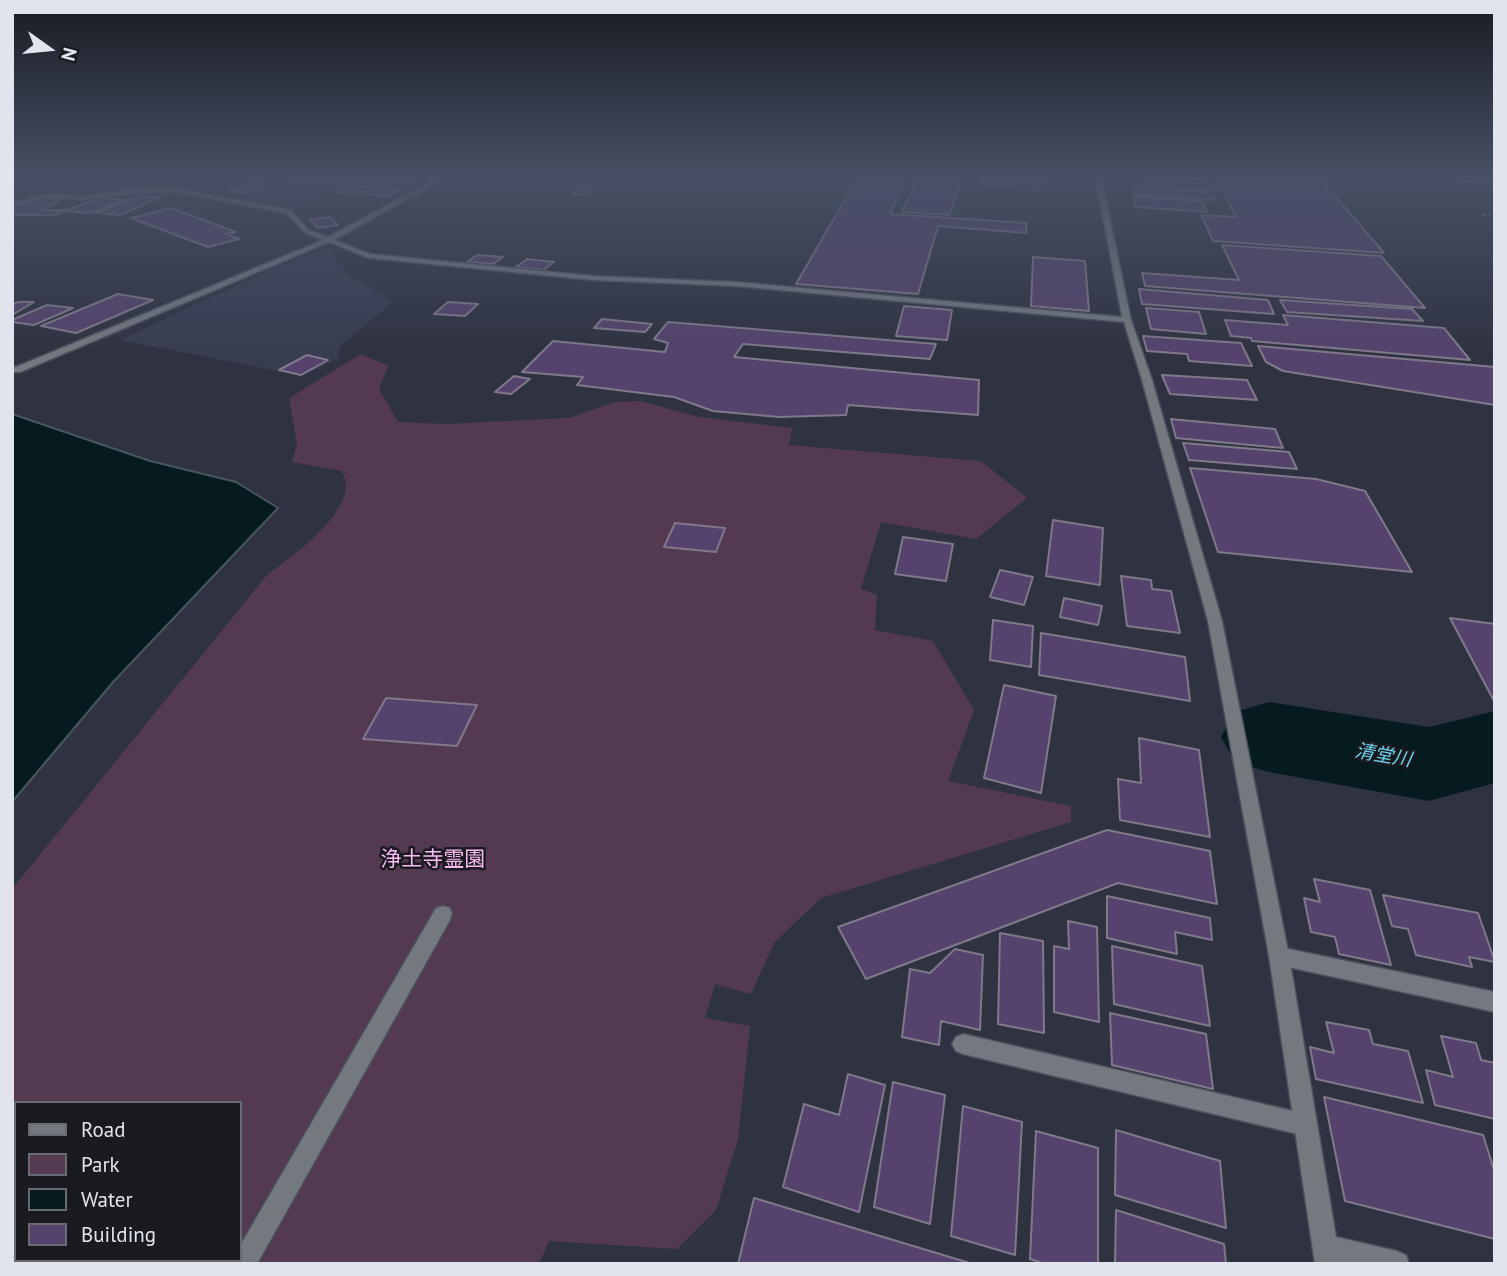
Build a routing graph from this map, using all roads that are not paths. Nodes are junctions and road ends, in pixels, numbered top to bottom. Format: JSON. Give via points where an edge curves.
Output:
{"nodes":[{"id":1,"x":314,"y":236,"type":"edge"},
{"id":2,"x":336,"y":236,"type":"edge"},
{"id":3,"x":1109,"y":236,"type":"edge"},
{"id":4,"x":326,"y":241,"type":"junction"},
{"id":5,"x":1127,"y":320,"type":"junction"},
{"id":6,"x":12,"y":369,"type":"edge"},
{"id":7,"x":443,"y":914,"type":"dead end"},
{"id":8,"x":1279,"y":956,"type":"junction"},
{"id":9,"x":1495,"y":1002,"type":"edge"},
{"id":10,"x":963,"y":1044,"type":"dead end"},
{"id":11,"x":1306,"y":1125,"type":"junction"},
{"id":12,"x":1327,"y":1255,"type":"edge"},
{"id":13,"x":243,"y":1264,"type":"edge"},
{"id":14,"x":1397,"y":1264,"type":"edge"}],
"edges":[{"from":1,"to":4,"type":"street"},
{"from":2,"to":4,"type":"street"},
{"from":3,"to":5,"type":"street"},
{"from":4,"to":5,"type":"street","via":[[369,256],[395,259]]},
{"from":4,"to":6,"type":"street"},
{"from":5,"to":8,"type":"street","via":[[1215,621]]},
{"from":7,"to":13,"type":"street"},
{"from":8,"to":9,"type":"street"},
{"from":8,"to":11,"type":"street"},
{"from":10,"to":11,"type":"street"},
{"from":11,"to":12,"type":"street"},
{"from":12,"to":14,"type":"street"}]}
